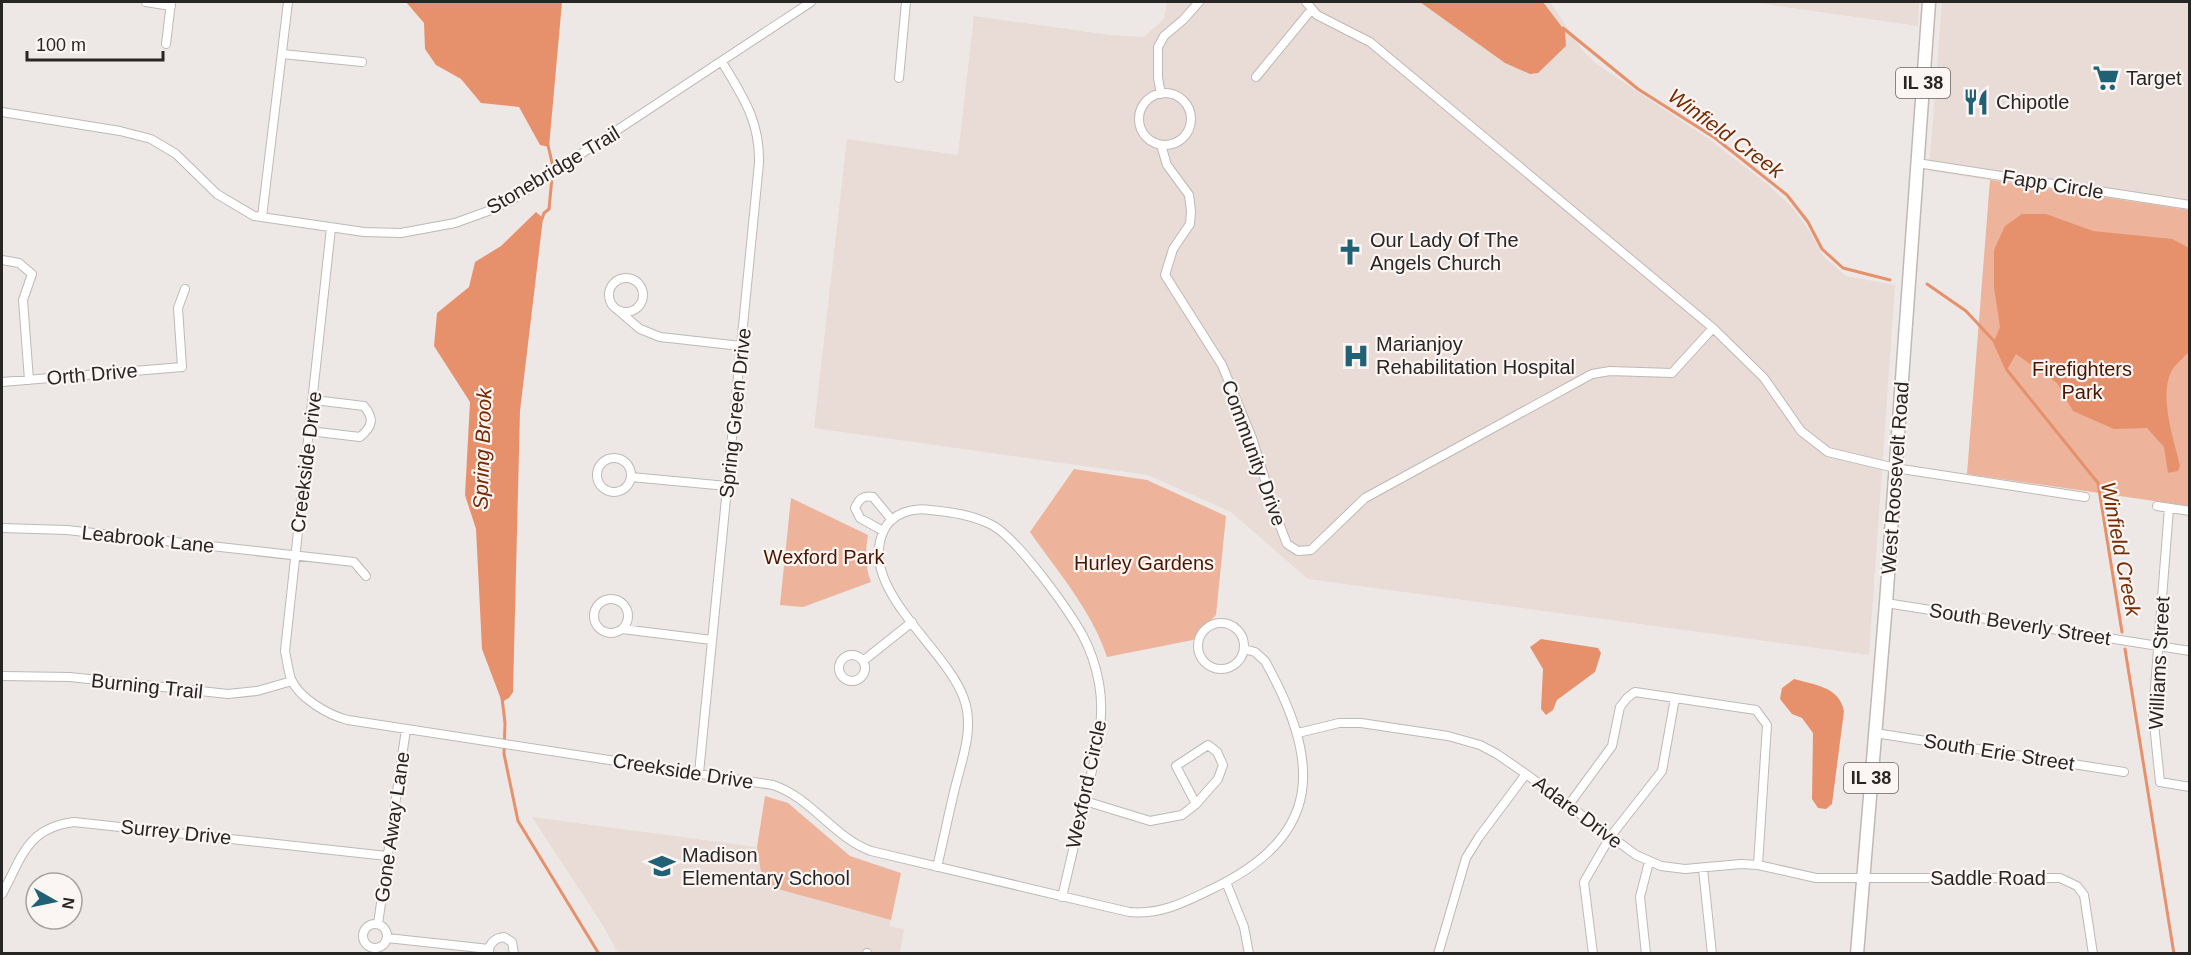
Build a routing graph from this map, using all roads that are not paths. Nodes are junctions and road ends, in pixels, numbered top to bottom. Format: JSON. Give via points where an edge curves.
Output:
{"nodes":[{"id":1,"x":146,"y":2,"type":"edge"},
{"id":2,"x":288,"y":2,"type":"edge"},
{"id":3,"x":811,"y":2,"type":"edge"},
{"id":4,"x":906,"y":2,"type":"edge"},
{"id":5,"x":1199,"y":2,"type":"edge"},
{"id":6,"x":1305,"y":2,"type":"edge"},
{"id":7,"x":1929,"y":2,"type":"edge"},
{"id":8,"x":171,"y":4,"type":"edge"},
{"id":9,"x":1312,"y":9,"type":"junction"},
{"id":10,"x":166,"y":44,"type":"dead end"},
{"id":11,"x":282,"y":54,"type":"junction"},
{"id":12,"x":362,"y":62,"type":"dead end"},
{"id":13,"x":722,"y":62,"type":"junction"},
{"id":14,"x":1256,"y":77,"type":"dead end"},
{"id":15,"x":899,"y":78,"type":"dead end"},
{"id":16,"x":1161,"y":93,"type":"junction"},
{"id":17,"x":2,"y":112,"type":"edge"},
{"id":18,"x":1161,"y":145,"type":"junction"},
{"id":19,"x":1917,"y":163,"type":"junction"},
{"id":20,"x":2190,"y":205,"type":"edge"},
{"id":21,"x":262,"y":218,"type":"junction"},
{"id":22,"x":331,"y":228,"type":"junction"},
{"id":23,"x":2,"y":260,"type":"edge"},
{"id":24,"x":185,"y":289,"type":"dead end"},
{"id":25,"x":619,"y":311,"type":"junction"},
{"id":26,"x":1713,"y":328,"type":"junction"},
{"id":27,"x":741,"y":346,"type":"junction"},
{"id":28,"x":29,"y":380,"type":"junction"},
{"id":29,"x":2,"y":381,"type":"edge"},
{"id":30,"x":314,"y":400,"type":"junction"},
{"id":31,"x":309,"y":431,"type":"junction"},
{"id":32,"x":1894,"y":468,"type":"junction"},
{"id":33,"x":631,"y":477,"type":"junction"},
{"id":34,"x":727,"y":486,"type":"junction"},
{"id":35,"x":2085,"y":497,"type":"dead end"},
{"id":36,"x":2157,"y":506,"type":"dead end"},
{"id":37,"x":2169,"y":508,"type":"junction"},
{"id":38,"x":2190,"y":511,"type":"edge"},
{"id":39,"x":892,"y":520,"type":"junction"},
{"id":40,"x":2,"y":528,"type":"edge"},
{"id":41,"x":883,"y":531,"type":"junction"},
{"id":42,"x":295,"y":555,"type":"junction"},
{"id":43,"x":366,"y":576,"type":"dead end"},
{"id":44,"x":1886,"y":603,"type":"junction"},
{"id":45,"x":912,"y":622,"type":"junction"},
{"id":46,"x":622,"y":629,"type":"junction"},
{"id":47,"x":712,"y":640,"type":"junction"},
{"id":48,"x":2158,"y":646,"type":"junction"},
{"id":49,"x":1244,"y":649,"type":"junction"},
{"id":50,"x":2190,"y":651,"type":"edge"},
{"id":51,"x":863,"y":661,"type":"dead end"},
{"id":52,"x":2,"y":676,"type":"edge"},
{"id":53,"x":292,"y":681,"type":"junction"},
{"id":54,"x":1675,"y":698,"type":"junction"},
{"id":55,"x":406,"y":729,"type":"junction"},
{"id":56,"x":1875,"y":732,"type":"junction"},
{"id":57,"x":1298,"y":733,"type":"junction"},
{"id":58,"x":2124,"y":772,"type":"dead end"},
{"id":59,"x":699,"y":773,"type":"junction"},
{"id":60,"x":1526,"y":774,"type":"junction"},
{"id":61,"x":2190,"y":788,"type":"edge"},
{"id":62,"x":1085,"y":801,"type":"junction"},
{"id":63,"x":1196,"y":804,"type":"junction"},
{"id":64,"x":1568,"y":806,"type":"junction"},
{"id":65,"x":1610,"y":837,"type":"junction"},
{"id":66,"x":387,"y":856,"type":"junction"},
{"id":67,"x":1649,"y":862,"type":"junction"},
{"id":68,"x":1758,"y":865,"type":"junction"},
{"id":69,"x":937,"y":867,"type":"junction"},
{"id":70,"x":1703,"y":869,"type":"junction"},
{"id":71,"x":1863,"y":879,"type":"junction"},
{"id":72,"x":1226,"y":882,"type":"junction"},
{"id":73,"x":2,"y":894,"type":"edge"},
{"id":74,"x":1062,"y":897,"type":"junction"},
{"id":75,"x":378,"y":924,"type":"junction"},
{"id":76,"x":387,"y":938,"type":"junction"},
{"id":77,"x":489,"y":951,"type":"edge"},
{"id":78,"x":514,"y":954,"type":"edge"},
{"id":79,"x":1249,"y":954,"type":"edge"},
{"id":80,"x":1438,"y":954,"type":"edge"},
{"id":81,"x":1593,"y":954,"type":"edge"},
{"id":82,"x":1646,"y":954,"type":"edge"},
{"id":83,"x":1713,"y":954,"type":"edge"},
{"id":84,"x":1857,"y":954,"type":"edge"},
{"id":85,"x":2093,"y":954,"type":"edge"}],
"edges":[{"from":1,"to":8,"type":"street"},
{"from":2,"to":11,"type":"street"},
{"from":3,"to":13,"type":"street","name":"Stonebridge Trail"},
{"from":4,"to":15,"type":"street"},
{"from":5,"to":16,"type":"street","via":[[1158,47]]},
{"from":6,"to":9,"type":"street"},
{"from":7,"to":19,"type":"main road","name":"West Roosevelt Road","number":"IL 38"},
{"from":8,"to":10,"type":"street"},
{"from":9,"to":14,"type":"street"},
{"from":9,"to":26,"type":"street","via":[[1370,42]]},
{"from":11,"to":12,"type":"street"},
{"from":11,"to":21,"type":"street"},
{"from":13,"to":22,"type":"street","name":"Stonebridge Trail","via":[[533,187],[491,210],[438,228],[383,233]]},
{"from":13,"to":27,"type":"street","name":"Spring Green Drive","via":[[753,115],[760,150]]},
{"from":16,"to":18,"type":"street","name":"Community Drive","via":[[1146,101],[1139,116],[1142,131],[1153,143]]},
{"from":16,"to":18,"type":"street","via":[[1170,93],[1185,102],[1191,119],[1190,128],[1179,142]]},
{"from":17,"to":21,"type":"street","name":"Stonebridge Trail","via":[[120,130],[151,139],[176,154],[227,201]]},
{"from":18,"to":26,"type":"street","name":"Community Drive","via":[[1167,165],[1189,195],[1191,211],[1190,224],[1173,249],[1165,275],[1222,365],[1252,438],[1287,544],[1298,551],[1311,550],[1365,498],[1592,374],[1672,373]]},
{"from":19,"to":20,"type":"street","name":"Fapp Circle"},
{"from":19,"to":32,"type":"main road","name":"West Roosevelt Road","number":"IL 38"},
{"from":21,"to":22,"type":"street","name":"Stonebridge Trail"},
{"from":22,"to":30,"type":"street","name":"Creekside Drive"},
{"from":23,"to":28,"type":"street","via":[[19,263],[32,274],[23,300]]},
{"from":24,"to":28,"type":"street","name":"Orth Drive","via":[[178,308],[182,367]]},
{"from":25,"to":25,"type":"street","via":[[632,311],[641,302],[641,288],[632,279],[619,279],[610,289],[610,302]]},
{"from":25,"to":27,"type":"street","via":[[640,329],[660,337]]},
{"from":26,"to":32,"type":"street","via":[[1764,378],[1800,431],[1828,452]]},
{"from":27,"to":34,"type":"street","name":"Spring Green Drive"},
{"from":28,"to":29,"type":"street","name":"Orth Drive"},
{"from":30,"to":31,"type":"street","name":"Creekside Drive"},
{"from":30,"to":31,"type":"street","via":[[364,406],[372,423],[360,437]]},
{"from":31,"to":42,"type":"street","name":"Creekside Drive"},
{"from":32,"to":35,"type":"street"},
{"from":32,"to":44,"type":"main road","name":"West Roosevelt Road","number":"IL 38"},
{"from":33,"to":33,"type":"street","via":[[625,488],[613,492],[601,486],[597,474],[603,462],[616,458],[627,464]]},
{"from":33,"to":34,"type":"street"},
{"from":34,"to":47,"type":"street","name":"Spring Green Drive"},
{"from":36,"to":37,"type":"street"},
{"from":37,"to":38,"type":"street"},
{"from":37,"to":48,"type":"street","name":"Williams Street"},
{"from":39,"to":41,"type":"street","name":"Wexford Circle"},
{"from":39,"to":41,"type":"street","via":[[873,497],[858,501],[855,508],[860,518]]},
{"from":39,"to":62,"type":"street","name":"Wexford Circle","via":[[901,513],[922,508],[968,515],[993,525],[1012,541],[1074,619],[1093,659],[1101,697],[1100,734]]},
{"from":40,"to":42,"type":"street","name":"Leabrook Lane","via":[[67,530]]},
{"from":41,"to":45,"type":"street","via":[[879,544],[881,572]]},
{"from":42,"to":43,"type":"street","name":"Leabrook Lane","via":[[354,562]]},
{"from":42,"to":53,"type":"street","name":"Creekside Drive","via":[[285,651]]},
{"from":44,"to":48,"type":"street","name":"South Beverly Street"},
{"from":44,"to":56,"type":"main road","name":"West Roosevelt Road","number":"IL 38"},
{"from":45,"to":51,"type":"street"},
{"from":45,"to":69,"type":"street","via":[[956,679],[968,720]]},
{"from":46,"to":46,"type":"street","via":[[609,633],[598,627],[594,614],[600,602],[613,598],[624,604],[628,617]]},
{"from":46,"to":47,"type":"street"},
{"from":47,"to":59,"type":"street","name":"Spring Green Drive"},
{"from":48,"to":50,"type":"street","name":"South Beverly Street"},
{"from":48,"to":61,"type":"street","name":"Williams Street","via":[[2153,714],[2160,782]]},
{"from":49,"to":49,"type":"street","name":"Creekside Drive","via":[[1239,632],[1224,623],[1207,628],[1198,644],[1204,661],[1219,669],[1236,664]]},
{"from":49,"to":57,"type":"street","name":"Creekside Drive","via":[[1265,661]]},
{"from":52,"to":53,"type":"street","name":"Burning Trail","via":[[70,677],[228,694]]},
{"from":53,"to":55,"type":"street","name":"Creekside Drive","via":[[313,704],[337,717]]},
{"from":54,"to":64,"type":"street","via":[[1635,692],[1627,698],[1620,706],[1612,746]]},
{"from":54,"to":65,"type":"street","via":[[1662,771]]},
{"from":54,"to":68,"type":"street","via":[[1756,710],[1767,725]]},
{"from":55,"to":59,"type":"street","name":"Creekside Drive"},
{"from":55,"to":66,"type":"street","name":"Gone Away Lane"},
{"from":56,"to":58,"type":"street","name":"South Erie Street"},
{"from":56,"to":71,"type":"main road","name":"West Roosevelt Road","number":"IL 38"},
{"from":57,"to":60,"type":"street","name":"Adare Drive","via":[[1348,723],[1448,736],[1480,745]]},
{"from":57,"to":72,"type":"street","name":"Creekside Drive","via":[[1304,774],[1292,821],[1269,854]]},
{"from":59,"to":69,"type":"street","name":"Creekside Drive","via":[[783,788],[856,845]]},
{"from":60,"to":64,"type":"street","name":"Adare Drive"},
{"from":60,"to":80,"type":"street","via":[[1466,858]]},
{"from":62,"to":63,"type":"street","via":[[1150,821],[1182,815]]},
{"from":62,"to":74,"type":"street","name":"Wexford Circle"},
{"from":63,"to":63,"type":"street","via":[[1218,779],[1222,765],[1217,752],[1208,745],[1176,766]]},
{"from":64,"to":65,"type":"street","name":"Adare Drive"},
{"from":65,"to":67,"type":"street","name":"Adare Drive"},
{"from":65,"to":81,"type":"street","via":[[1584,882]]},
{"from":66,"to":73,"type":"street","name":"Surrey Drive","via":[[74,822],[38,834],[20,857]]},
{"from":66,"to":75,"type":"street","name":"Gone Away Lane"},
{"from":67,"to":70,"type":"street","name":"Adare Drive","via":[[1677,869]]},
{"from":67,"to":82,"type":"street","via":[[1640,897]]},
{"from":68,"to":70,"type":"street","name":"Adare Drive"},
{"from":68,"to":71,"type":"street","name":"Adare Drive","via":[[1806,877]]},
{"from":69,"to":74,"type":"street","name":"Creekside Drive"},
{"from":70,"to":83,"type":"street"},
{"from":71,"to":84,"type":"main road","name":"West Roosevelt Road","number":"IL 38"},
{"from":71,"to":85,"type":"street","name":"Saddle Road","via":[[2066,880],[2084,895]]},
{"from":72,"to":74,"type":"street","name":"Creekside Drive","via":[[1174,907],[1150,913]]},
{"from":72,"to":79,"type":"street","via":[[1244,927]]},
{"from":75,"to":76,"type":"street","via":[[385,929]]},
{"from":75,"to":76,"type":"street","via":[[366,929],[365,942],[378,947]]},
{"from":76,"to":77,"type":"street"},
{"from":77,"to":78,"type":"street","via":[[494,940],[504,937],[512,942]]}]}
